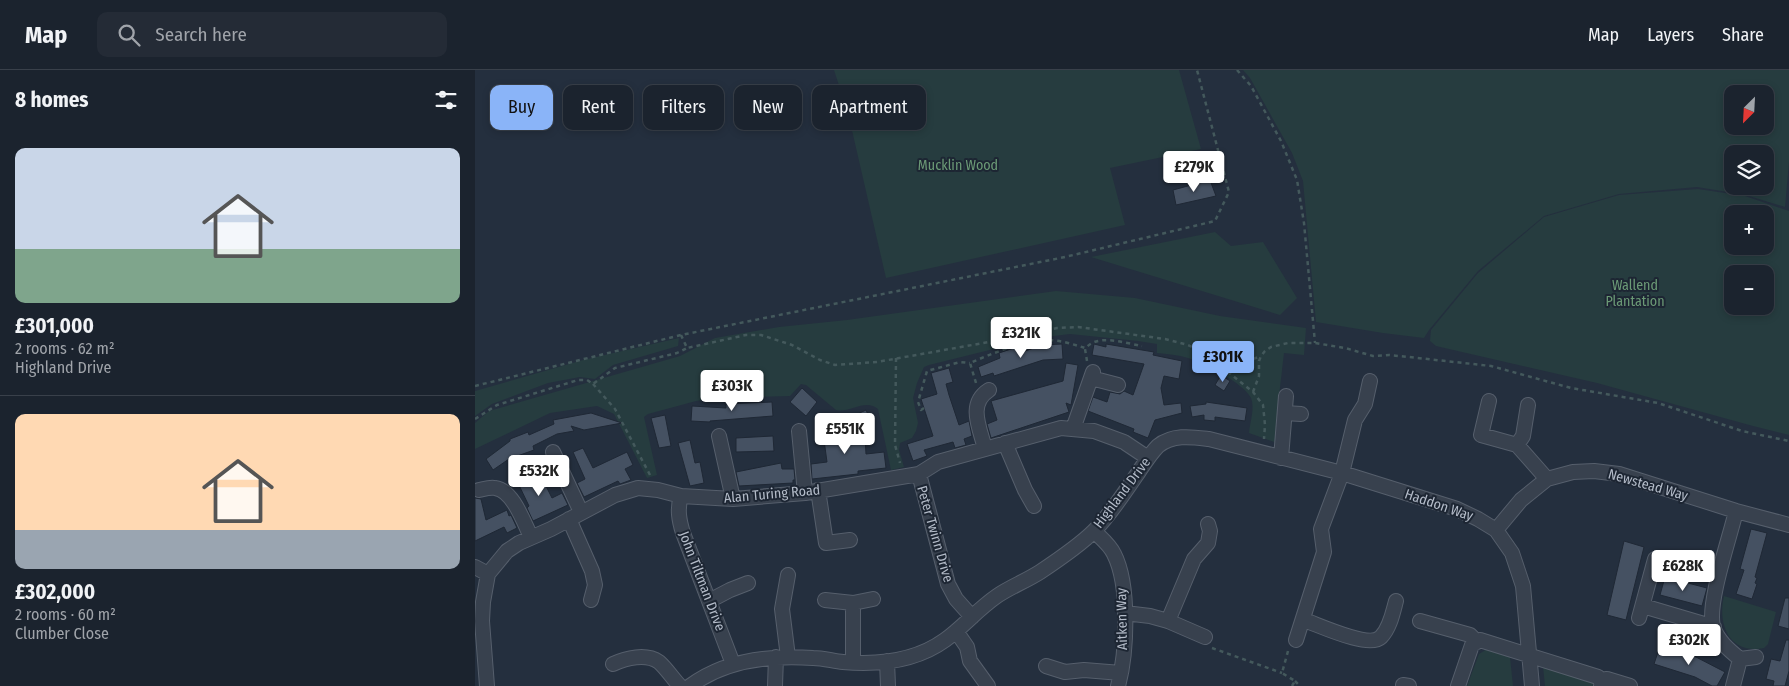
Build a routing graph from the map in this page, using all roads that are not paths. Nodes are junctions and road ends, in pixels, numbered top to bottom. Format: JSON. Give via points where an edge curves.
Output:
{"nodes":[{"id":1,"x":1118,"y":385,"type":"dead end"},
{"id":2,"x":1365,"y":385,"type":"dead end"},
{"id":3,"x":985,"y":394,"type":"road end"},
{"id":4,"x":1286,"y":396,"type":"dead end"},
{"id":5,"x":1489,"y":401,"type":"dead end"},
{"id":6,"x":1528,"y":405,"type":"dead end"},
{"id":7,"x":1285,"y":413,"type":"junction"},
{"id":8,"x":1301,"y":414,"type":"dead end"},
{"id":9,"x":1073,"y":429,"type":"junction"},
{"id":10,"x":799,"y":430,"type":"dead end"},
{"id":11,"x":719,"y":436,"type":"dead end"},
{"id":12,"x":1005,"y":443,"type":"junction"},
{"id":13,"x":1517,"y":445,"type":"junction"},
{"id":14,"x":985,"y":449,"type":"junction"},
{"id":15,"x":553,"y":452,"type":"dead end"},
{"id":16,"x":1148,"y":458,"type":"junction"},
{"id":17,"x":1281,"y":458,"type":"junction"},
{"id":18,"x":1342,"y":473,"type":"junction"},
{"id":19,"x":919,"y":474,"type":"junction"},
{"id":20,"x":1547,"y":479,"type":"junction"},
{"id":21,"x":479,"y":490,"type":"dead end"},
{"id":22,"x":811,"y":492,"type":"junction"},
{"id":23,"x":681,"y":496,"type":"junction"},
{"id":24,"x":733,"y":499,"type":"junction"},
{"id":25,"x":1035,"y":506,"type":"dead end"},
{"id":26,"x":1736,"y":511,"type":"junction"},
{"id":27,"x":581,"y":512,"type":"junction"},
{"id":28,"x":569,"y":519,"type":"junction"},
{"id":29,"x":1208,"y":524,"type":"dead end"},
{"id":30,"x":1789,"y":526,"type":"edge"},
{"id":31,"x":1496,"y":530,"type":"junction"},
{"id":32,"x":1094,"y":531,"type":"junction"},
{"id":33,"x":531,"y":537,"type":"junction"},
{"id":34,"x":850,"y":540,"type":"dead end"},
{"id":35,"x":1655,"y":559,"type":"dead end"},
{"id":36,"x":475,"y":567,"type":"edge"},
{"id":37,"x":488,"y":574,"type":"junction"},
{"id":38,"x":788,"y":575,"type":"dead end"},
{"id":39,"x":748,"y":583,"type":"dead end"},
{"id":40,"x":873,"y":599,"type":"dead end"},
{"id":41,"x":591,"y":600,"type":"dead end"},
{"id":42,"x":825,"y":600,"type":"dead end"},
{"id":43,"x":1396,"y":600,"type":"dead end"},
{"id":44,"x":709,"y":601,"type":"junction"},
{"id":45,"x":853,"y":602,"type":"junction"},
{"id":46,"x":1125,"y":612,"type":"junction"},
{"id":47,"x":971,"y":617,"type":"junction"},
{"id":48,"x":1304,"y":620,"type":"junction"},
{"id":49,"x":1168,"y":621,"type":"junction"},
{"id":50,"x":1420,"y":621,"type":"dead end"},
{"id":51,"x":1714,"y":628,"type":"junction"},
{"id":52,"x":956,"y":631,"type":"junction"},
{"id":53,"x":1205,"y":637,"type":"road end"},
{"id":54,"x":1296,"y":640,"type":"road end"},
{"id":55,"x":1477,"y":642,"type":"junction"},
{"id":56,"x":1530,"y":656,"type":"junction"},
{"id":57,"x":782,"y":657,"type":"junction"},
{"id":58,"x":1756,"y":657,"type":"dead end"},
{"id":59,"x":1740,"y":659,"type":"junction"},
{"id":60,"x":887,"y":661,"type":"junction"},
{"id":61,"x":853,"y":662,"type":"junction"},
{"id":62,"x":613,"y":664,"type":"dead end"},
{"id":63,"x":733,"y":664,"type":"junction"},
{"id":64,"x":1046,"y":666,"type":"dead end"},
{"id":65,"x":1120,"y":680,"type":"edge"},
{"id":66,"x":1601,"y":683,"type":"edge"},
{"id":67,"x":487,"y":686,"type":"edge"},
{"id":68,"x":680,"y":686,"type":"edge"},
{"id":69,"x":690,"y":686,"type":"edge"},
{"id":70,"x":775,"y":686,"type":"edge"},
{"id":71,"x":888,"y":686,"type":"edge"},
{"id":72,"x":988,"y":686,"type":"edge"},
{"id":73,"x":1458,"y":686,"type":"edge"},
{"id":74,"x":1532,"y":686,"type":"edge"},
{"id":75,"x":1630,"y":686,"type":"edge"},
{"id":76,"x":1733,"y":686,"type":"edge"}],
"edges":[{"from":1,"to":9,"type":"street","via":[[1092,375]]},
{"from":2,"to":18,"type":"street","via":[[1365,404],[1355,420]]},
{"from":3,"to":14,"type":"street","via":[[977,401],[975,410]]},
{"from":4,"to":7,"type":"street"},
{"from":5,"to":13,"type":"street","via":[[1481,436]]},
{"from":6,"to":13,"type":"street","via":[[1523,436]]},
{"from":7,"to":8,"type":"street"},
{"from":7,"to":17,"type":"street"},
{"from":9,"to":12,"type":"street","name":"Alan Turing Road","via":[[1061,428]]},
{"from":9,"to":16,"type":"street","name":"Alan Turing Road","via":[[1094,431],[1124,442]]},
{"from":10,"to":22,"type":"street"},
{"from":11,"to":24,"type":"street"},
{"from":12,"to":14,"type":"street","name":"Alan Turing Road"},
{"from":12,"to":25,"type":"street"},
{"from":13,"to":20,"type":"street"},
{"from":14,"to":19,"type":"street","name":"Alan Turing Road","via":[[938,462]]},
{"from":15,"to":27,"type":"street"},
{"from":16,"to":17,"type":"street","name":"Highland Drive","via":[[1159,446],[1187,436]]},
{"from":16,"to":32,"type":"street","name":"Highland Drive"},
{"from":17,"to":18,"type":"street","name":"Haddon Way"},
{"from":18,"to":31,"type":"street","name":"Haddon Way","via":[[1457,510]]},
{"from":18,"to":48,"type":"street","via":[[1321,529],[1324,552]]},
{"from":19,"to":22,"type":"street","name":"Alan Turing Road"},
{"from":19,"to":47,"type":"street","name":"Peter Twinn Drive","via":[[948,584]]},
{"from":20,"to":26,"type":"street","name":"Newstead Way","via":[[1573,472],[1619,474]]},
{"from":20,"to":31,"type":"street","name":"Newstead Way","via":[[1521,500]]},
{"from":21,"to":33,"type":"street","via":[[495,488],[507,493]]},
{"from":22,"to":24,"type":"street","name":"Alan Turing Road"},
{"from":22,"to":34,"type":"street","via":[[826,543]]},
{"from":23,"to":24,"type":"street","name":"Alan Turing Road"},
{"from":23,"to":27,"type":"street","name":"Alan Turing Road","via":[[638,488]]},
{"from":23,"to":44,"type":"street","name":"John Tiltman Drive","via":[[678,514],[683,533]]},
{"from":26,"to":30,"type":"street","name":"Newstead Way"},
{"from":26,"to":51,"type":"street","via":[[1714,596],[1711,614]]},
{"from":27,"to":28,"type":"street","name":"Alan Turing Road"},
{"from":28,"to":33,"type":"street","name":"Alan Turing Road"},
{"from":28,"to":41,"type":"street","via":[[592,571],[595,585]]},
{"from":29,"to":49,"type":"street","via":[[1208,543],[1194,559]]},
{"from":31,"to":56,"type":"street","name":"Haddon Way","via":[[1512,553],[1523,586]]},
{"from":32,"to":46,"type":"street","name":"Aitken Way","via":[[1114,553],[1121,573]]},
{"from":32,"to":47,"type":"street","name":"Highland Drive","via":[[1040,572],[996,597]]},
{"from":33,"to":37,"type":"street","name":"Alan Turing Road","via":[[507,551]]},
{"from":35,"to":51,"type":"street","via":[[1641,612]]},
{"from":36,"to":37,"type":"street"},
{"from":37,"to":67,"type":"street","name":"Alan Turing Road","via":[[482,622]]},
{"from":38,"to":57,"type":"street","via":[[782,609]]},
{"from":39,"to":44,"type":"street"},
{"from":40,"to":45,"type":"street"},
{"from":42,"to":45,"type":"street"},
{"from":43,"to":48,"type":"street","via":[[1383,636],[1377,641],[1363,641]]},
{"from":44,"to":63,"type":"street","name":"John Tiltman Drive"},
{"from":45,"to":61,"type":"street"},
{"from":46,"to":49,"type":"street"},
{"from":46,"to":65,"type":"street","name":"Aitken Way"},
{"from":47,"to":52,"type":"street","name":"Highland Drive"},
{"from":48,"to":54,"type":"street"},
{"from":49,"to":53,"type":"street"},
{"from":50,"to":55,"type":"street","via":[[1470,635]]},
{"from":51,"to":59,"type":"street","via":[[1727,649]]},
{"from":52,"to":60,"type":"street","name":"Highland Drive","via":[[931,649]]},
{"from":52,"to":72,"type":"street","via":[[967,647],[970,661]]},
{"from":55,"to":56,"type":"street","via":[[1480,640]]},
{"from":55,"to":73,"type":"street","via":[[1472,645]]},
{"from":56,"to":66,"type":"street","via":[[1598,677]]},
{"from":56,"to":74,"type":"street","name":"Haddon Way"},
{"from":57,"to":61,"type":"street","name":"Highland Drive"},
{"from":57,"to":63,"type":"street","name":"Highland Drive"},
{"from":57,"to":70,"type":"street"},
{"from":58,"to":59,"type":"street"},
{"from":59,"to":76,"type":"street"},
{"from":60,"to":61,"type":"street","name":"Highland Drive"},
{"from":60,"to":71,"type":"street"},
{"from":62,"to":68,"type":"street","via":[[647,657],[658,662]]},
{"from":63,"to":69,"type":"street","name":"Highland Drive"},
{"from":64,"to":65,"type":"street","via":[[1065,672],[1084,670]]},
{"from":66,"to":75,"type":"street","via":[[1607,678]]}]}
